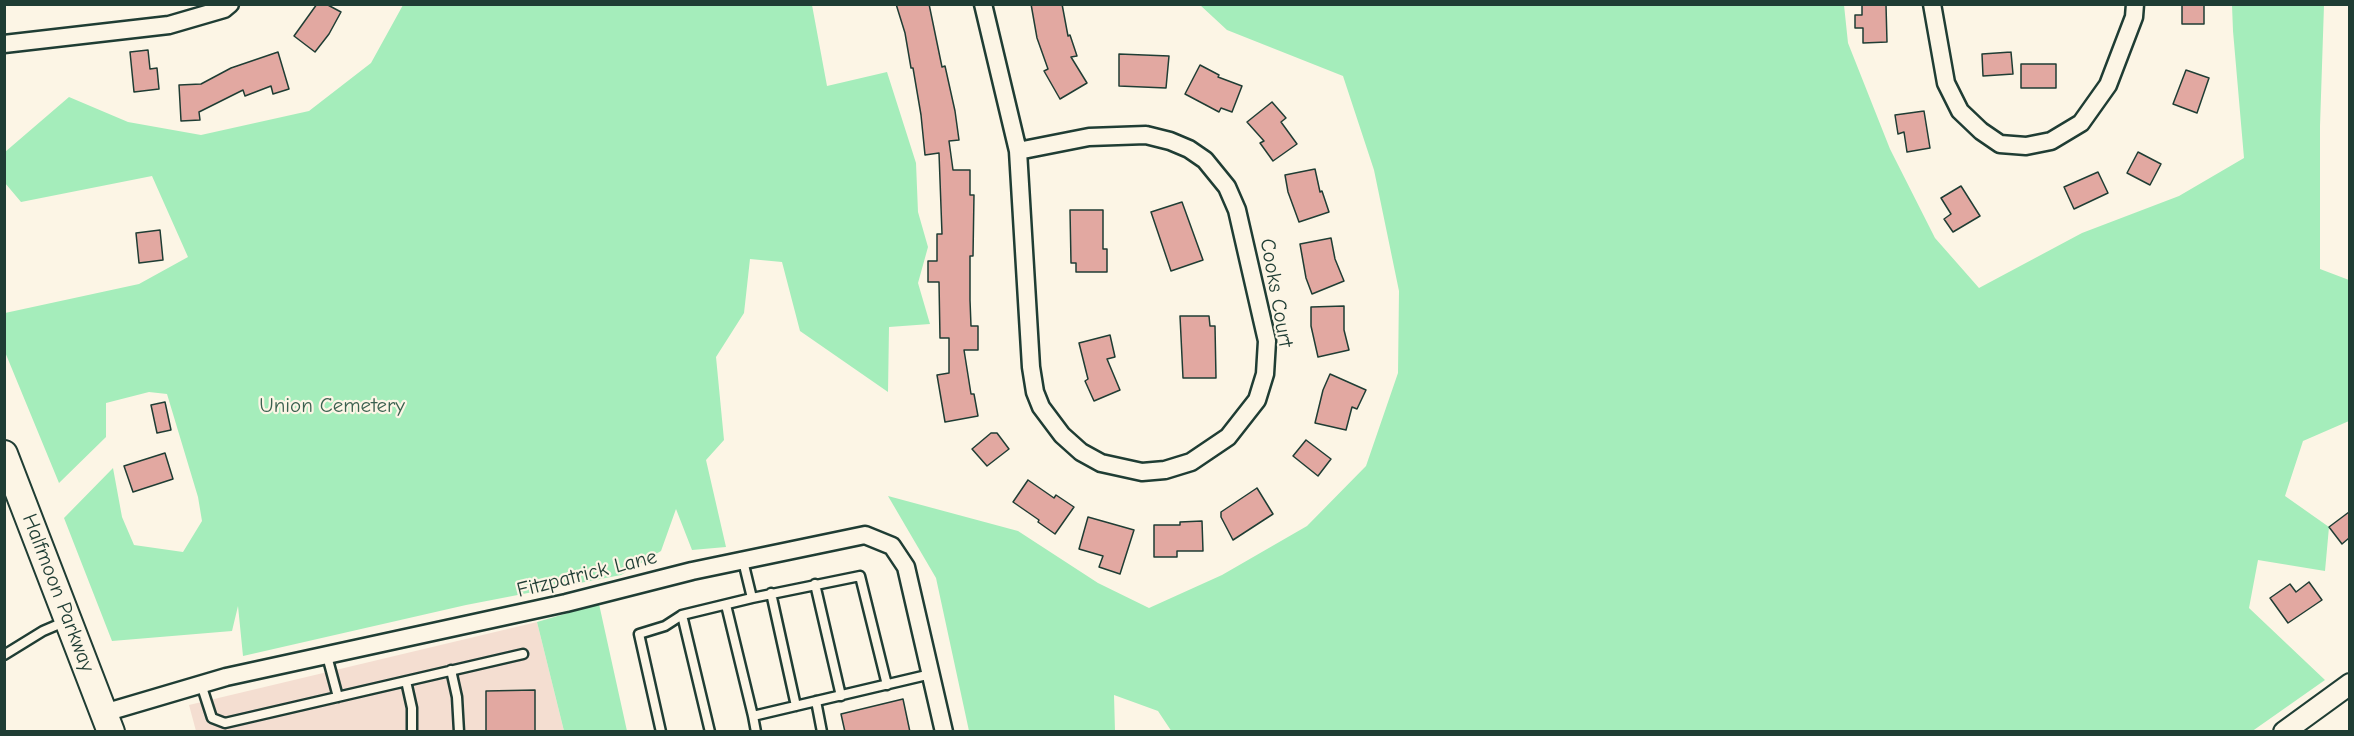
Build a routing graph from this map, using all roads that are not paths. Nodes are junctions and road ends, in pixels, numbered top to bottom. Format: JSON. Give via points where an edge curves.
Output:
{"nodes":[{"id":1,"x":230,"y":4,"type":"edge"},
{"id":2,"x":983,"y":4,"type":"edge"},
{"id":3,"x":1932,"y":4,"type":"edge"},
{"id":4,"x":2135,"y":4,"type":"edge"},
{"id":5,"x":13,"y":43,"type":"edge"},
{"id":6,"x":1018,"y":151,"type":"junction"},
{"id":7,"x":4,"y":454,"type":"edge"},
{"id":8,"x":743,"y":561,"type":"junction"},
{"id":9,"x":815,"y":584,"type":"junction"},
{"id":10,"x":771,"y":593,"type":"junction"},
{"id":11,"x":752,"y":598,"type":"junction"},
{"id":12,"x":726,"y":605,"type":"junction"},
{"id":13,"x":682,"y":615,"type":"junction"},
{"id":14,"x":69,"y":620,"type":"junction"},
{"id":15,"x":523,"y":654,"type":"dead end"},
{"id":16,"x":4,"y":655,"type":"edge"},
{"id":17,"x":327,"y":656,"type":"junction"},
{"id":18,"x":452,"y":670,"type":"junction"},
{"id":19,"x":931,"y":674,"type":"junction"},
{"id":20,"x":406,"y":681,"type":"junction"},
{"id":21,"x":201,"y":684,"type":"junction"},
{"id":22,"x":2349,"y":684,"type":"edge"},
{"id":23,"x":887,"y":685,"type":"junction"},
{"id":24,"x":841,"y":696,"type":"junction"},
{"id":25,"x":338,"y":697,"type":"junction"},
{"id":26,"x":816,"y":701,"type":"junction"},
{"id":27,"x":796,"y":706,"type":"junction"},
{"id":28,"x":753,"y":716,"type":"junction"},
{"id":29,"x":108,"y":722,"type":"edge"},
{"id":30,"x":412,"y":732,"type":"edge"},
{"id":31,"x":459,"y":732,"type":"edge"},
{"id":32,"x":661,"y":732,"type":"edge"},
{"id":33,"x":710,"y":732,"type":"edge"},
{"id":34,"x":756,"y":732,"type":"edge"},
{"id":35,"x":822,"y":732,"type":"edge"},
{"id":36,"x":944,"y":732,"type":"edge"},
{"id":37,"x":2284,"y":732,"type":"edge"}],
"edges":[{"from":1,"to":5,"type":"street","via":[[168,25]]},
{"from":2,"to":6,"type":"street","name":"Cooks Court"},
{"from":3,"to":4,"type":"street","via":[[1946,83],[1960,111],[2000,144],[2026,146],[2052,141],[2081,123],[2108,85],[2134,17]]},
{"from":6,"to":6,"type":"street","name":"Cooks Court","via":[[1031,367],[1041,408],[1062,435],[1101,463],[1142,472],[1191,462],[1240,423],[1257,400],[1265,374],[1267,341],[1237,210],[1227,187],[1205,160],[1189,149],[1146,135],[1089,137]]},
{"from":7,"to":14,"type":"main road","name":"Halfmoon Parkway"},
{"from":8,"to":11,"type":"lane"},
{"from":8,"to":17,"type":"street","name":"Fitzpatrick Lane"},
{"from":8,"to":19,"type":"street","name":"Fitzpatrick Lane","via":[[865,535],[892,546],[906,567]]},
{"from":9,"to":10,"type":"lane"},
{"from":9,"to":23,"type":"lane","via":[[860,576]]},
{"from":9,"to":24,"type":"lane"},
{"from":10,"to":11,"type":"lane"},
{"from":10,"to":27,"type":"lane"},
{"from":11,"to":12,"type":"lane"},
{"from":12,"to":13,"type":"lane"},
{"from":12,"to":28,"type":"lane"},
{"from":13,"to":32,"type":"lane","via":[[666,626],[641,632],[638,637]]},
{"from":13,"to":33,"type":"lane"},
{"from":14,"to":16,"type":"lane"},
{"from":14,"to":29,"type":"main road","name":"Halfmoon Parkway"},
{"from":15,"to":18,"type":"lane"},
{"from":17,"to":21,"type":"street","name":"Fitzpatrick Lane"},
{"from":17,"to":25,"type":"lane"},
{"from":18,"to":20,"type":"lane"},
{"from":18,"to":31,"type":"lane"},
{"from":19,"to":23,"type":"lane"},
{"from":19,"to":36,"type":"street","name":"Fitzpatrick Lane"},
{"from":20,"to":25,"type":"lane"},
{"from":20,"to":30,"type":"lane"},
{"from":21,"to":25,"type":"lane","via":[[212,718],[225,723]]},
{"from":21,"to":29,"type":"street","name":"Fitzpatrick Lane"},
{"from":22,"to":37,"type":"street"},
{"from":23,"to":24,"type":"lane"},
{"from":24,"to":26,"type":"lane"},
{"from":26,"to":27,"type":"lane"},
{"from":26,"to":35,"type":"lane"},
{"from":27,"to":28,"type":"lane"},
{"from":28,"to":34,"type":"lane"}]}
